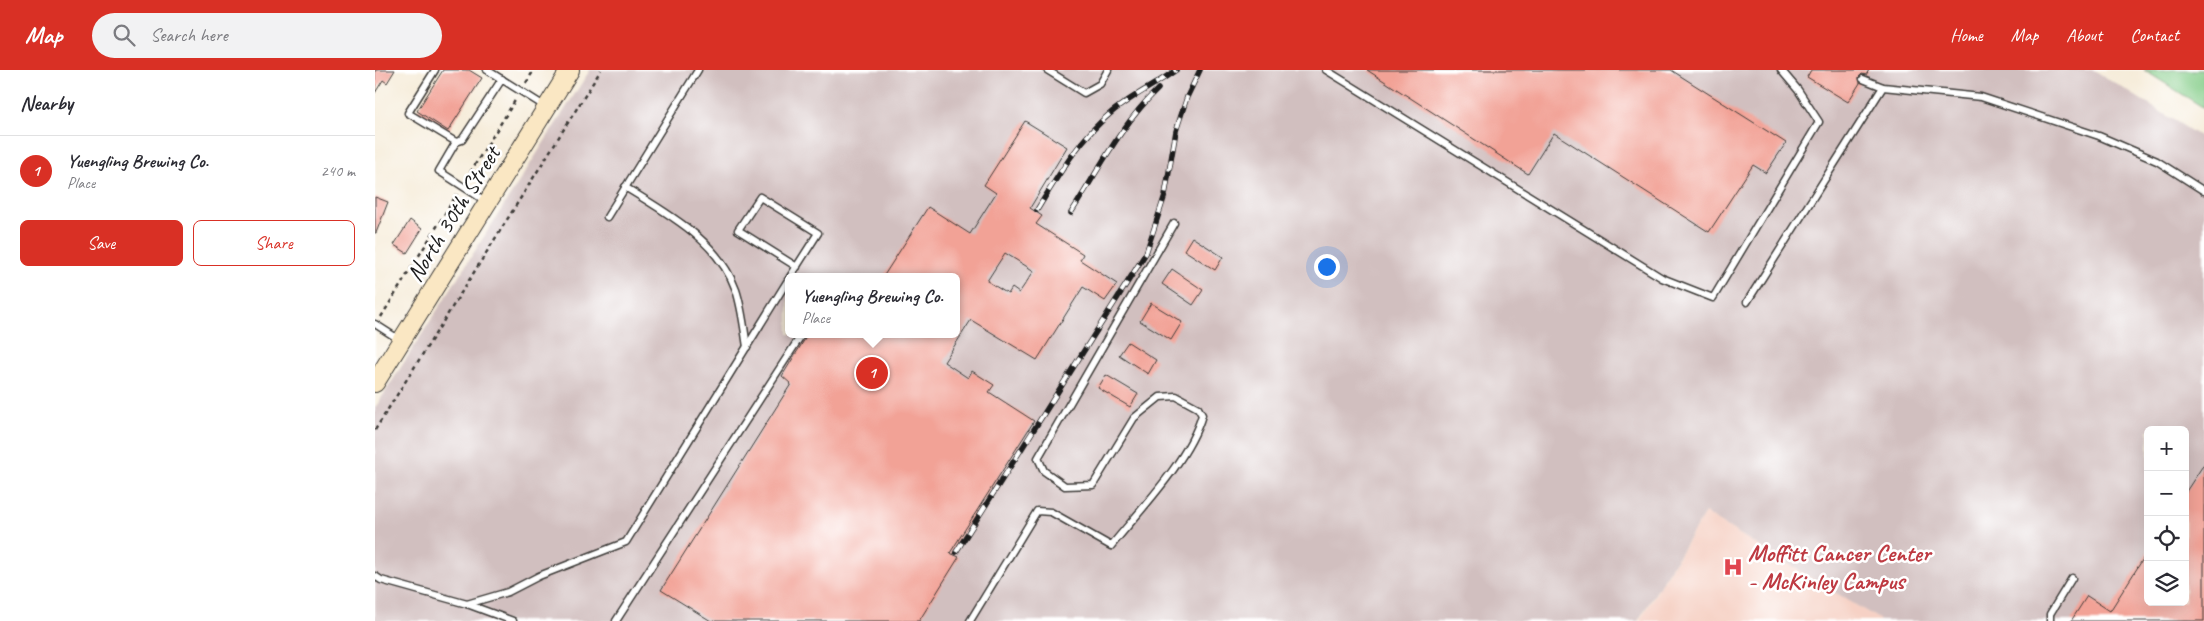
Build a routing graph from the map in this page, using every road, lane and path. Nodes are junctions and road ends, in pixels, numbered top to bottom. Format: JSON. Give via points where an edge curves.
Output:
{"nodes":[{"id":1,"x":435,"y":70,"type":"edge"},
{"id":2,"x":487,"y":70,"type":"edge"},
{"id":3,"x":534,"y":70,"type":"edge"},
{"id":4,"x":571,"y":70,"type":"edge"},
{"id":5,"x":601,"y":70,"type":"edge"},
{"id":6,"x":698,"y":70,"type":"edge"},
{"id":7,"x":1047,"y":70,"type":"edge"},
{"id":8,"x":1108,"y":70,"type":"edge"},
{"id":9,"x":1326,"y":70,"type":"edge"},
{"id":10,"x":1781,"y":70,"type":"edge"},
{"id":11,"x":502,"y":79,"type":"junction"},
{"id":12,"x":1863,"y":79,"type":"dead end"},
{"id":13,"x":1883,"y":87,"type":"junction"},
{"id":14,"x":520,"y":92,"type":"junction"},
{"id":15,"x":547,"y":108,"type":"junction"},
{"id":16,"x":457,"y":142,"type":"junction"},
{"id":17,"x":461,"y":186,"type":"junction"},
{"id":18,"x":625,"y":187,"type":"junction"},
{"id":19,"x":2204,"y":191,"type":"edge"},
{"id":20,"x":487,"y":203,"type":"junction"},
{"id":21,"x":607,"y":217,"type":"dead end"},
{"id":22,"x":1174,"y":223,"type":"dead end"},
{"id":23,"x":797,"y":267,"type":"junction"},
{"id":24,"x":793,"y":273,"type":"edge"},
{"id":25,"x":785,"y":285,"type":"edge"},
{"id":26,"x":1747,"y":302,"type":"dead end"},
{"id":27,"x":376,"y":325,"type":"edge"},
{"id":28,"x":799,"y":338,"type":"edge"},
{"id":29,"x":402,"y":341,"type":"junction"},
{"id":30,"x":747,"y":347,"type":"junction"},
{"id":31,"x":375,"y":383,"type":"edge"},
{"id":32,"x":375,"y":430,"type":"edge"},
{"id":33,"x":375,"y":576,"type":"edge"},
{"id":34,"x":2072,"y":578,"type":"dead end"},
{"id":35,"x":467,"y":604,"type":"junction"},
{"id":36,"x":513,"y":621,"type":"edge"},
{"id":37,"x":616,"y":621,"type":"edge"},
{"id":38,"x":970,"y":621,"type":"edge"},
{"id":39,"x":2050,"y":621,"type":"edge"}],
"edges":[{"from":1,"to":16,"type":"lane","via":[[408,114]]},
{"from":2,"to":11,"type":"lane"},
{"from":3,"to":14,"type":"path"},
{"from":4,"to":15,"type":"main road","name":"North 30th Street"},
{"from":5,"to":32,"type":"path"},
{"from":6,"to":18,"type":"lane"},
{"from":7,"to":8,"type":"lane","via":[[1083,93],[1100,84]]},
{"from":9,"to":10,"type":"lane","via":[[1662,278],[1713,298],[1819,122]]},
{"from":11,"to":14,"type":"lane"},
{"from":11,"to":16,"type":"lane","via":[[462,140]]},
{"from":12,"to":13,"type":"lane"},
{"from":13,"to":19,"type":"lane","via":[[1981,97],[2099,136],[2157,161]]},
{"from":13,"to":26,"type":"lane"},
{"from":14,"to":15,"type":"lane"},
{"from":14,"to":17,"type":"path"},
{"from":15,"to":20,"type":"main road","name":"North 30th Street"},
{"from":16,"to":17,"type":"lane","via":[[439,171]]},
{"from":17,"to":20,"type":"lane"},
{"from":17,"to":27,"type":"path"},
{"from":18,"to":21,"type":"lane"},
{"from":18,"to":30,"type":"lane","via":[[688,228],[712,249],[735,290]]},
{"from":20,"to":29,"type":"main road","name":"North 30th Street"},
{"from":22,"to":38,"type":"lane","via":[[1038,458],[1044,471],[1065,486],[1093,485],[1134,418],[1161,397],[1176,396],[1198,408],[1202,415],[1197,432],[1176,466],[1111,546],[1051,512],[1037,511]]},
{"from":23,"to":23,"type":"lane","via":[[817,233],[760,197],[738,230]]},
{"from":23,"to":24,"type":"lane"},
{"from":25,"to":30,"type":"lane"},
{"from":27,"to":29,"type":"lane"},
{"from":28,"to":37,"type":"lane"},
{"from":29,"to":31,"type":"main road","name":"North 30th Street"},
{"from":30,"to":35,"type":"lane","via":[[626,542],[539,576],[508,592]]},
{"from":33,"to":35,"type":"lane"},
{"from":34,"to":39,"type":"lane","via":[[2050,614]]},
{"from":35,"to":36,"type":"lane"}]}
